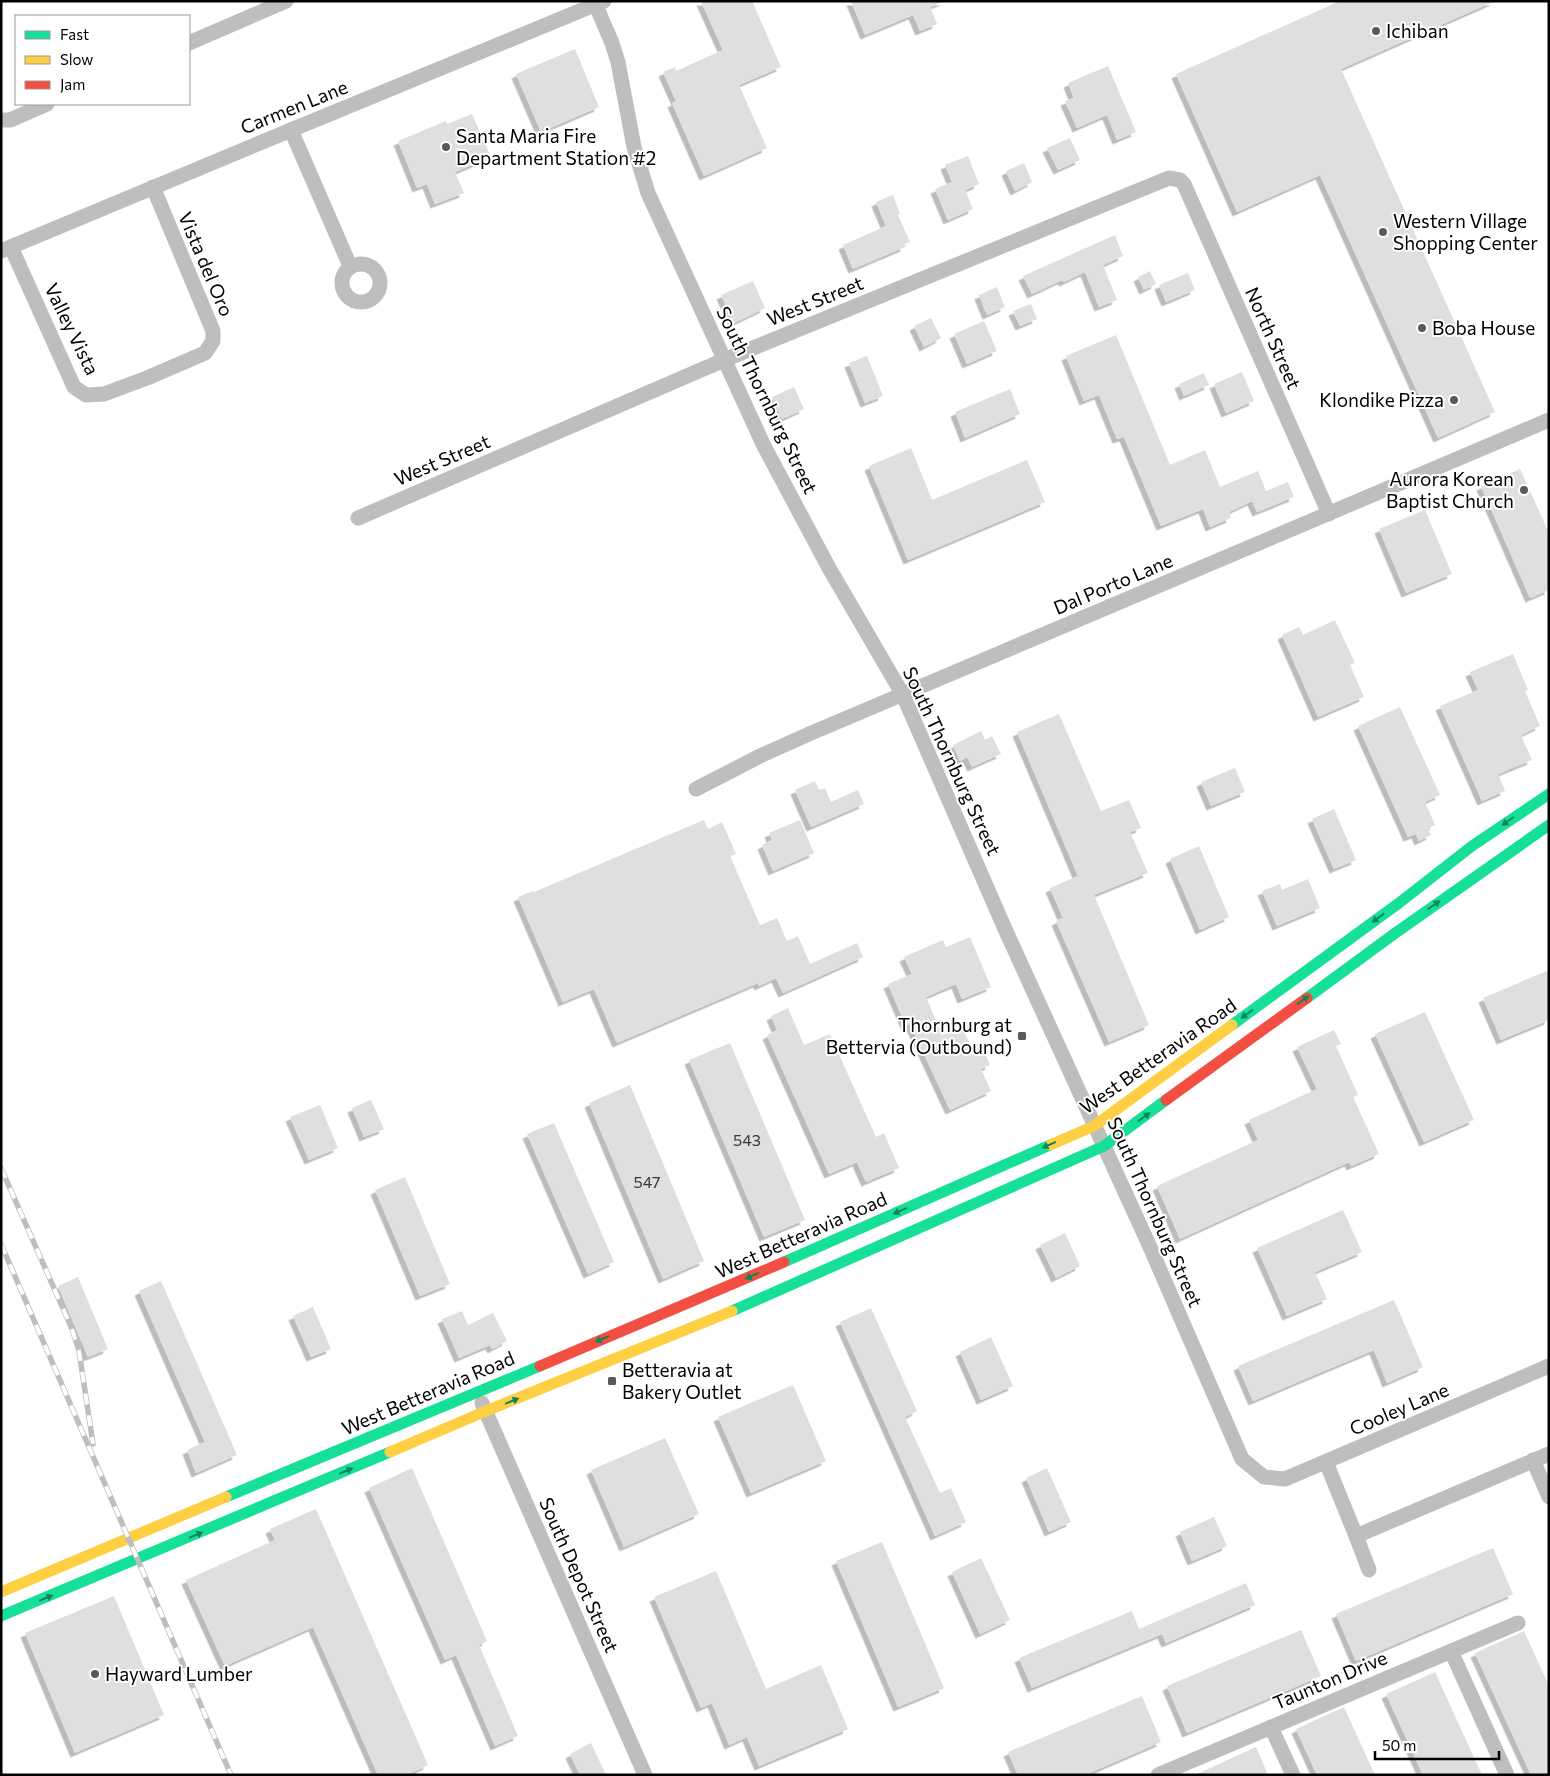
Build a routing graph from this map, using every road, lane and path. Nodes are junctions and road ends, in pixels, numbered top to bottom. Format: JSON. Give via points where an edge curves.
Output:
{"nodes":[{"id":1,"x":286,"y":1,"type":"edge"},
{"id":2,"x":598,"y":2,"type":"edge"},
{"id":3,"x":190,"y":43,"type":"edge"},
{"id":4,"x":45,"y":105,"type":"edge"},
{"id":5,"x":1,"y":120,"type":"edge"},
{"id":6,"x":291,"y":130,"type":"junction"},
{"id":7,"x":1180,"y":180,"type":"joint"},
{"id":8,"x":153,"y":187,"type":"junction"},
{"id":9,"x":6,"y":249,"type":"edge"},
{"id":10,"x":350,"y":266,"type":"dead end"},
{"id":11,"x":724,"y":360,"type":"junction"},
{"id":12,"x":147,"y":378,"type":"joint"},
{"id":13,"x":1549,"y":420,"type":"edge"},
{"id":14,"x":1329,"y":514,"type":"junction"},
{"id":15,"x":358,"y":518,"type":"dead end"},
{"id":16,"x":903,"y":695,"type":"junction"},
{"id":17,"x":696,"y":789,"type":"dead end"},
{"id":18,"x":1549,"y":794,"type":"edge"},
{"id":19,"x":1549,"y":825,"type":"edge"},
{"id":20,"x":1094,"y":1126,"type":"junction"},
{"id":21,"x":1104,"y":1146,"type":"junction"},
{"id":22,"x":1549,"y":1366,"type":"edge"},
{"id":23,"x":477,"y":1391,"type":"junction"},
{"id":24,"x":486,"y":1411,"type":"junction"},
{"id":25,"x":1549,"y":1454,"type":"edge"},
{"id":26,"x":1533,"y":1460,"type":"junction"},
{"id":27,"x":1326,"y":1462,"type":"junction"},
{"id":28,"x":1264,"y":1477,"type":"joint"},
{"id":29,"x":1549,"y":1497,"type":"edge"},
{"id":30,"x":1356,"y":1536,"type":"junction"},
{"id":31,"x":1369,"y":1570,"type":"dead end"},
{"id":32,"x":1,"y":1592,"type":"edge"},
{"id":33,"x":1,"y":1616,"type":"edge"},
{"id":34,"x":1518,"y":1623,"type":"dead end"},
{"id":35,"x":1451,"y":1651,"type":"junction"},
{"id":36,"x":1271,"y":1727,"type":"junction"},
{"id":37,"x":645,"y":1775,"type":"edge"},
{"id":38,"x":1158,"y":1775,"type":"edge"},
{"id":39,"x":1293,"y":1775,"type":"edge"},
{"id":40,"x":1507,"y":1775,"type":"edge"}],
"edges":[{"from":1,"to":3,"type":"street"},
{"from":2,"to":6,"type":"street","name":"Carmen Lane"},
{"from":2,"to":11,"type":"street","name":"South Thornburg Street","via":[[618,62],[634,147],[648,193]]},
{"from":4,"to":5,"type":"street","via":[[10,120]]},
{"from":6,"to":8,"type":"street","name":"Carmen Lane"},
{"from":6,"to":10,"type":"street"},
{"from":7,"to":11,"type":"street","name":"West Street","via":[[1169,178]]},
{"from":7,"to":14,"type":"street","name":"North Street"},
{"from":8,"to":9,"type":"street","name":"Carmen Lane"},
{"from":8,"to":12,"type":"street","name":"Vista del Oro","via":[[213,331],[213,341],[205,353]]},
{"from":9,"to":12,"type":"street","name":"Valley Vista","via":[[74,387],[86,395],[104,394]]},
{"from":11,"to":15,"type":"street","name":"West Street"},
{"from":11,"to":16,"type":"street","name":"South Thornburg Street","via":[[764,446],[829,568]]},
{"from":13,"to":14,"type":"street","name":"Dal Porto Lane"},
{"from":14,"to":16,"type":"street","name":"Dal Porto Lane"},
{"from":16,"to":17,"type":"street","name":"Dal Porto Lane","via":[[776,749]]},
{"from":16,"to":20,"type":"street","name":"South Thornburg Street"},
{"from":18,"to":20,"type":"main road","name":"West Betteravia Road","one_way":true,"via":[[1472,846]]},
{"from":21,"to":19,"type":"main road","name":"West Betteravia Road","one_way":true},
{"from":20,"to":21,"type":"street","name":"South Thornburg Street"},
{"from":20,"to":23,"type":"main road","name":"West Betteravia Road","one_way":true,"via":[[722,1289]]},
{"from":24,"to":21,"type":"main road","name":"West Betteravia Road","one_way":true,"via":[[732,1311]]},
{"from":21,"to":28,"type":"street","name":"South Thornburg Street","via":[[1242,1459]]},
{"from":22,"to":27,"type":"street","name":"Cooley Lane"},
{"from":23,"to":24,"type":"street","name":"South Depot Street"},
{"from":23,"to":32,"type":"main road","name":"West Betteravia Road"},
{"from":33,"to":24,"type":"main road","name":"West Betteravia Road","one_way":true},
{"from":24,"to":37,"type":"street","name":"South Depot Street"},
{"from":25,"to":26,"type":"street"},
{"from":26,"to":29,"type":"street"},
{"from":26,"to":30,"type":"street"},
{"from":27,"to":28,"type":"street","name":"Cooley Lane","via":[[1286,1479]]},
{"from":27,"to":30,"type":"street"},
{"from":30,"to":31,"type":"street"},
{"from":34,"to":35,"type":"street","name":"Taunton Drive"},
{"from":35,"to":36,"type":"street","name":"Taunton Drive"},
{"from":35,"to":40,"type":"street"},
{"from":36,"to":38,"type":"street","name":"Taunton Drive"},
{"from":36,"to":39,"type":"street"}]}
